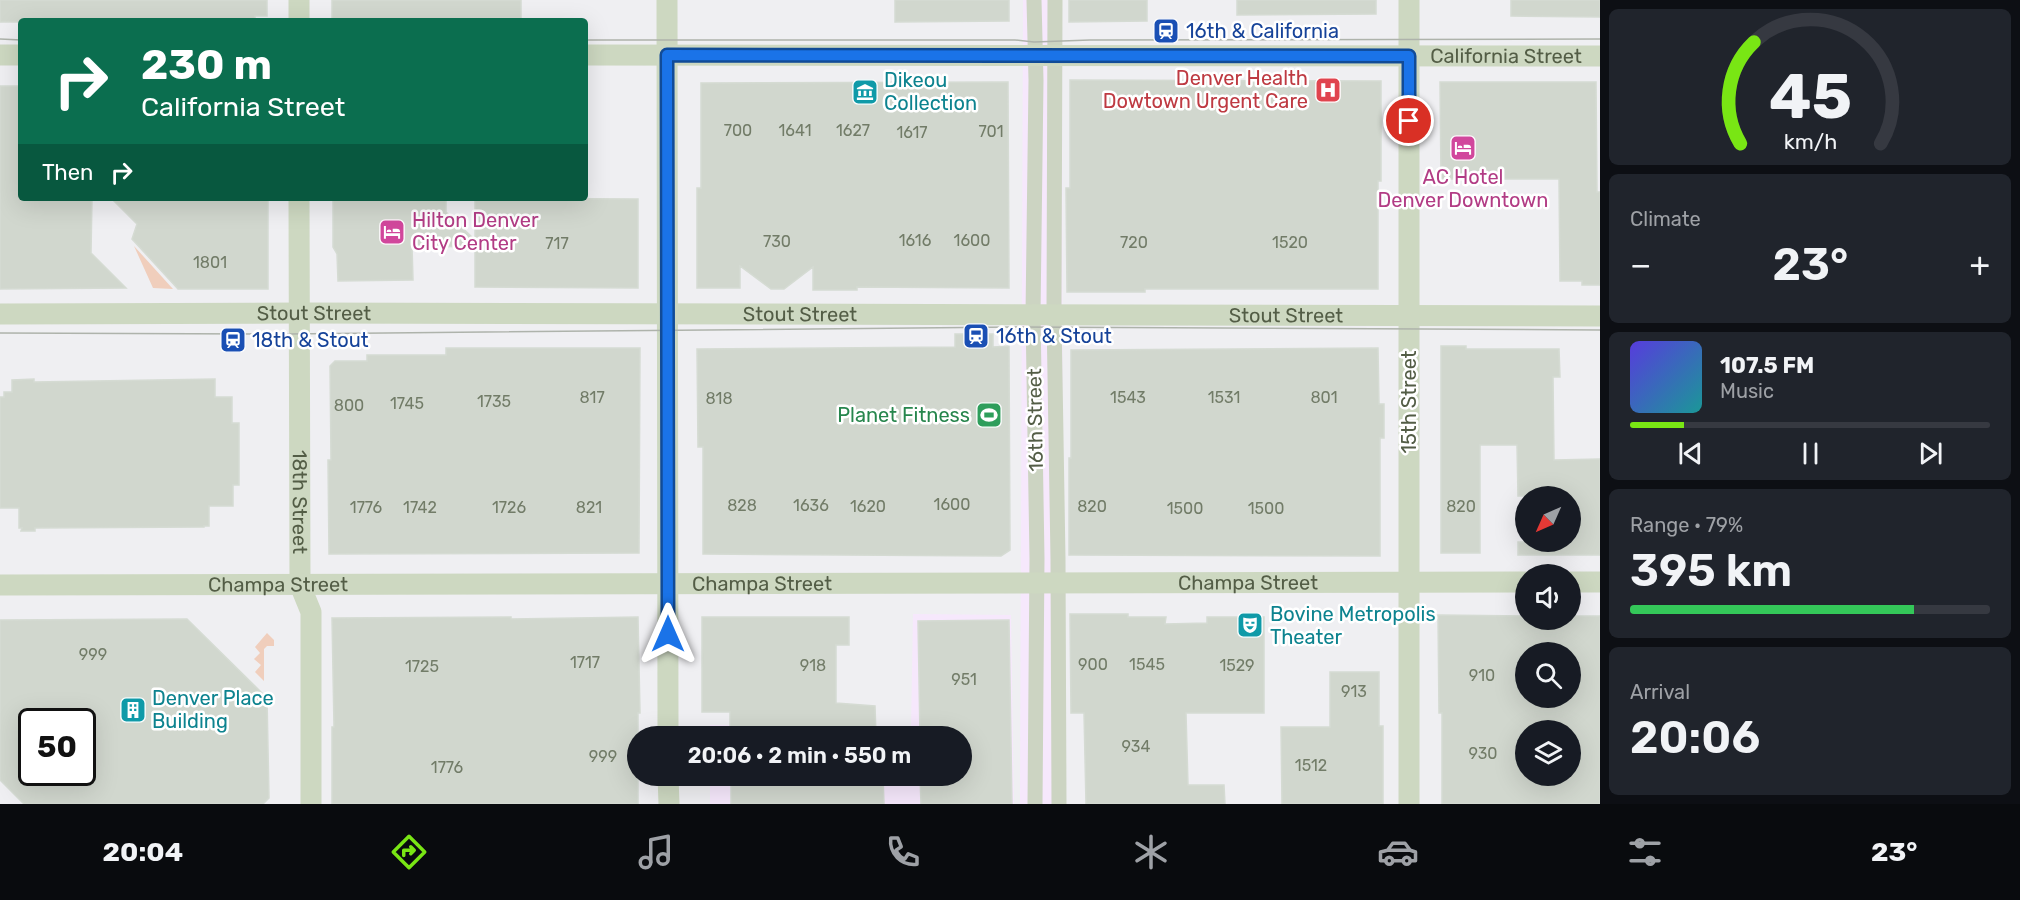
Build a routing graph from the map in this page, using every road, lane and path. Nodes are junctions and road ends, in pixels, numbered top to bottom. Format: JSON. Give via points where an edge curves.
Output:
{"nodes":[{"id":1,"x":299,"y":0,"type":"edge"},
{"id":2,"x":667,"y":0,"type":"edge"},
{"id":3,"x":1034,"y":0,"type":"edge"},
{"id":4,"x":1055,"y":0,"type":"edge"},
{"id":5,"x":1409,"y":0,"type":"edge"},
{"id":6,"x":299,"y":18,"type":"edge"},
{"id":7,"x":0,"y":55,"type":"edge"},
{"id":8,"x":18,"y":55,"type":"edge"},
{"id":9,"x":588,"y":55,"type":"edge"},
{"id":10,"x":667,"y":55,"type":"junction"},
{"id":11,"x":1045,"y":56,"type":"junction"},
{"id":12,"x":1409,"y":56,"type":"junction"},
{"id":13,"x":1600,"y":56,"type":"edge"},
{"id":14,"x":299,"y":201,"type":"edge"},
{"id":15,"x":299,"y":313,"type":"junction"},
{"id":16,"x":0,"y":314,"type":"edge"},
{"id":17,"x":668,"y":314,"type":"junction"},
{"id":18,"x":1044,"y":315,"type":"junction"},
{"id":19,"x":1409,"y":316,"type":"junction"},
{"id":20,"x":1600,"y":316,"type":"edge"},
{"id":21,"x":1409,"y":582,"type":"junction"},
{"id":22,"x":1515,"y":582,"type":"edge"},
{"id":23,"x":1581,"y":582,"type":"edge"},
{"id":24,"x":1600,"y":582,"type":"edge"},
{"id":25,"x":1036,"y":583,"type":"junction"},
{"id":26,"x":1058,"y":583,"type":"junction"},
{"id":27,"x":668,"y":584,"type":"junction"},
{"id":28,"x":0,"y":585,"type":"edge"},
{"id":29,"x":300,"y":585,"type":"junction"},
{"id":30,"x":668,"y":726,"type":"edge"},
{"id":31,"x":668,"y":786,"type":"edge"},
{"id":32,"x":311,"y":804,"type":"edge"},
{"id":33,"x":669,"y":804,"type":"edge"},
{"id":34,"x":1035,"y":804,"type":"edge"},
{"id":35,"x":1059,"y":804,"type":"edge"},
{"id":36,"x":1408,"y":804,"type":"edge"}],
"edges":[{"from":1,"to":6,"type":"main road"},
{"from":2,"to":10,"type":"main road"},
{"from":3,"to":11,"type":"street","name":"16th Street"},
{"from":4,"to":11,"type":"street","name":"16th Street"},
{"from":5,"to":12,"type":"main road","name":"15th Street"},
{"from":7,"to":8,"type":"main road"},
{"from":9,"to":10,"type":"main road","name":"California Street"},
{"from":10,"to":11,"type":"main road","name":"California Street"},
{"from":10,"to":17,"type":"main road"},
{"from":11,"to":12,"type":"main road","name":"California Street"},
{"from":11,"to":18,"type":"street","name":"16th Street"},
{"from":11,"to":18,"type":"street","name":"16th Street"},
{"from":12,"to":13,"type":"main road","name":"California Street"},
{"from":12,"to":19,"type":"main road","name":"15th Street"},
{"from":14,"to":15,"type":"main road","name":"18th Street"},
{"from":15,"to":16,"type":"main road","name":"Stout Street"},
{"from":15,"to":17,"type":"main road","name":"Stout Street"},
{"from":15,"to":29,"type":"main road","name":"18th Street"},
{"from":17,"to":18,"type":"main road","name":"Stout Street"},
{"from":17,"to":27,"type":"main road"},
{"from":18,"to":19,"type":"main road","name":"Stout Street"},
{"from":18,"to":25,"type":"street","name":"16th Street"},
{"from":18,"to":26,"type":"street","name":"16th Street"},
{"from":19,"to":20,"type":"main road","name":"Stout Street"},
{"from":19,"to":21,"type":"main road","name":"15th Street"},
{"from":21,"to":22,"type":"main road","name":"Champa Street"},
{"from":21,"to":26,"type":"main road","name":"Champa Street"},
{"from":21,"to":36,"type":"main road","name":"15th Street"},
{"from":23,"to":24,"type":"main road"},
{"from":25,"to":26,"type":"main road","name":"Champa Street"},
{"from":25,"to":27,"type":"main road","name":"Champa Street"},
{"from":25,"to":34,"type":"street","name":"16th Street"},
{"from":26,"to":35,"type":"street","name":"16th Street"},
{"from":27,"to":29,"type":"main road","name":"Champa Street"},
{"from":27,"to":30,"type":"main road"},
{"from":28,"to":29,"type":"main road","name":"Champa Street"},
{"from":29,"to":32,"type":"main road","name":"18th Street","via":[[311,612]]},
{"from":31,"to":33,"type":"main road"}]}
